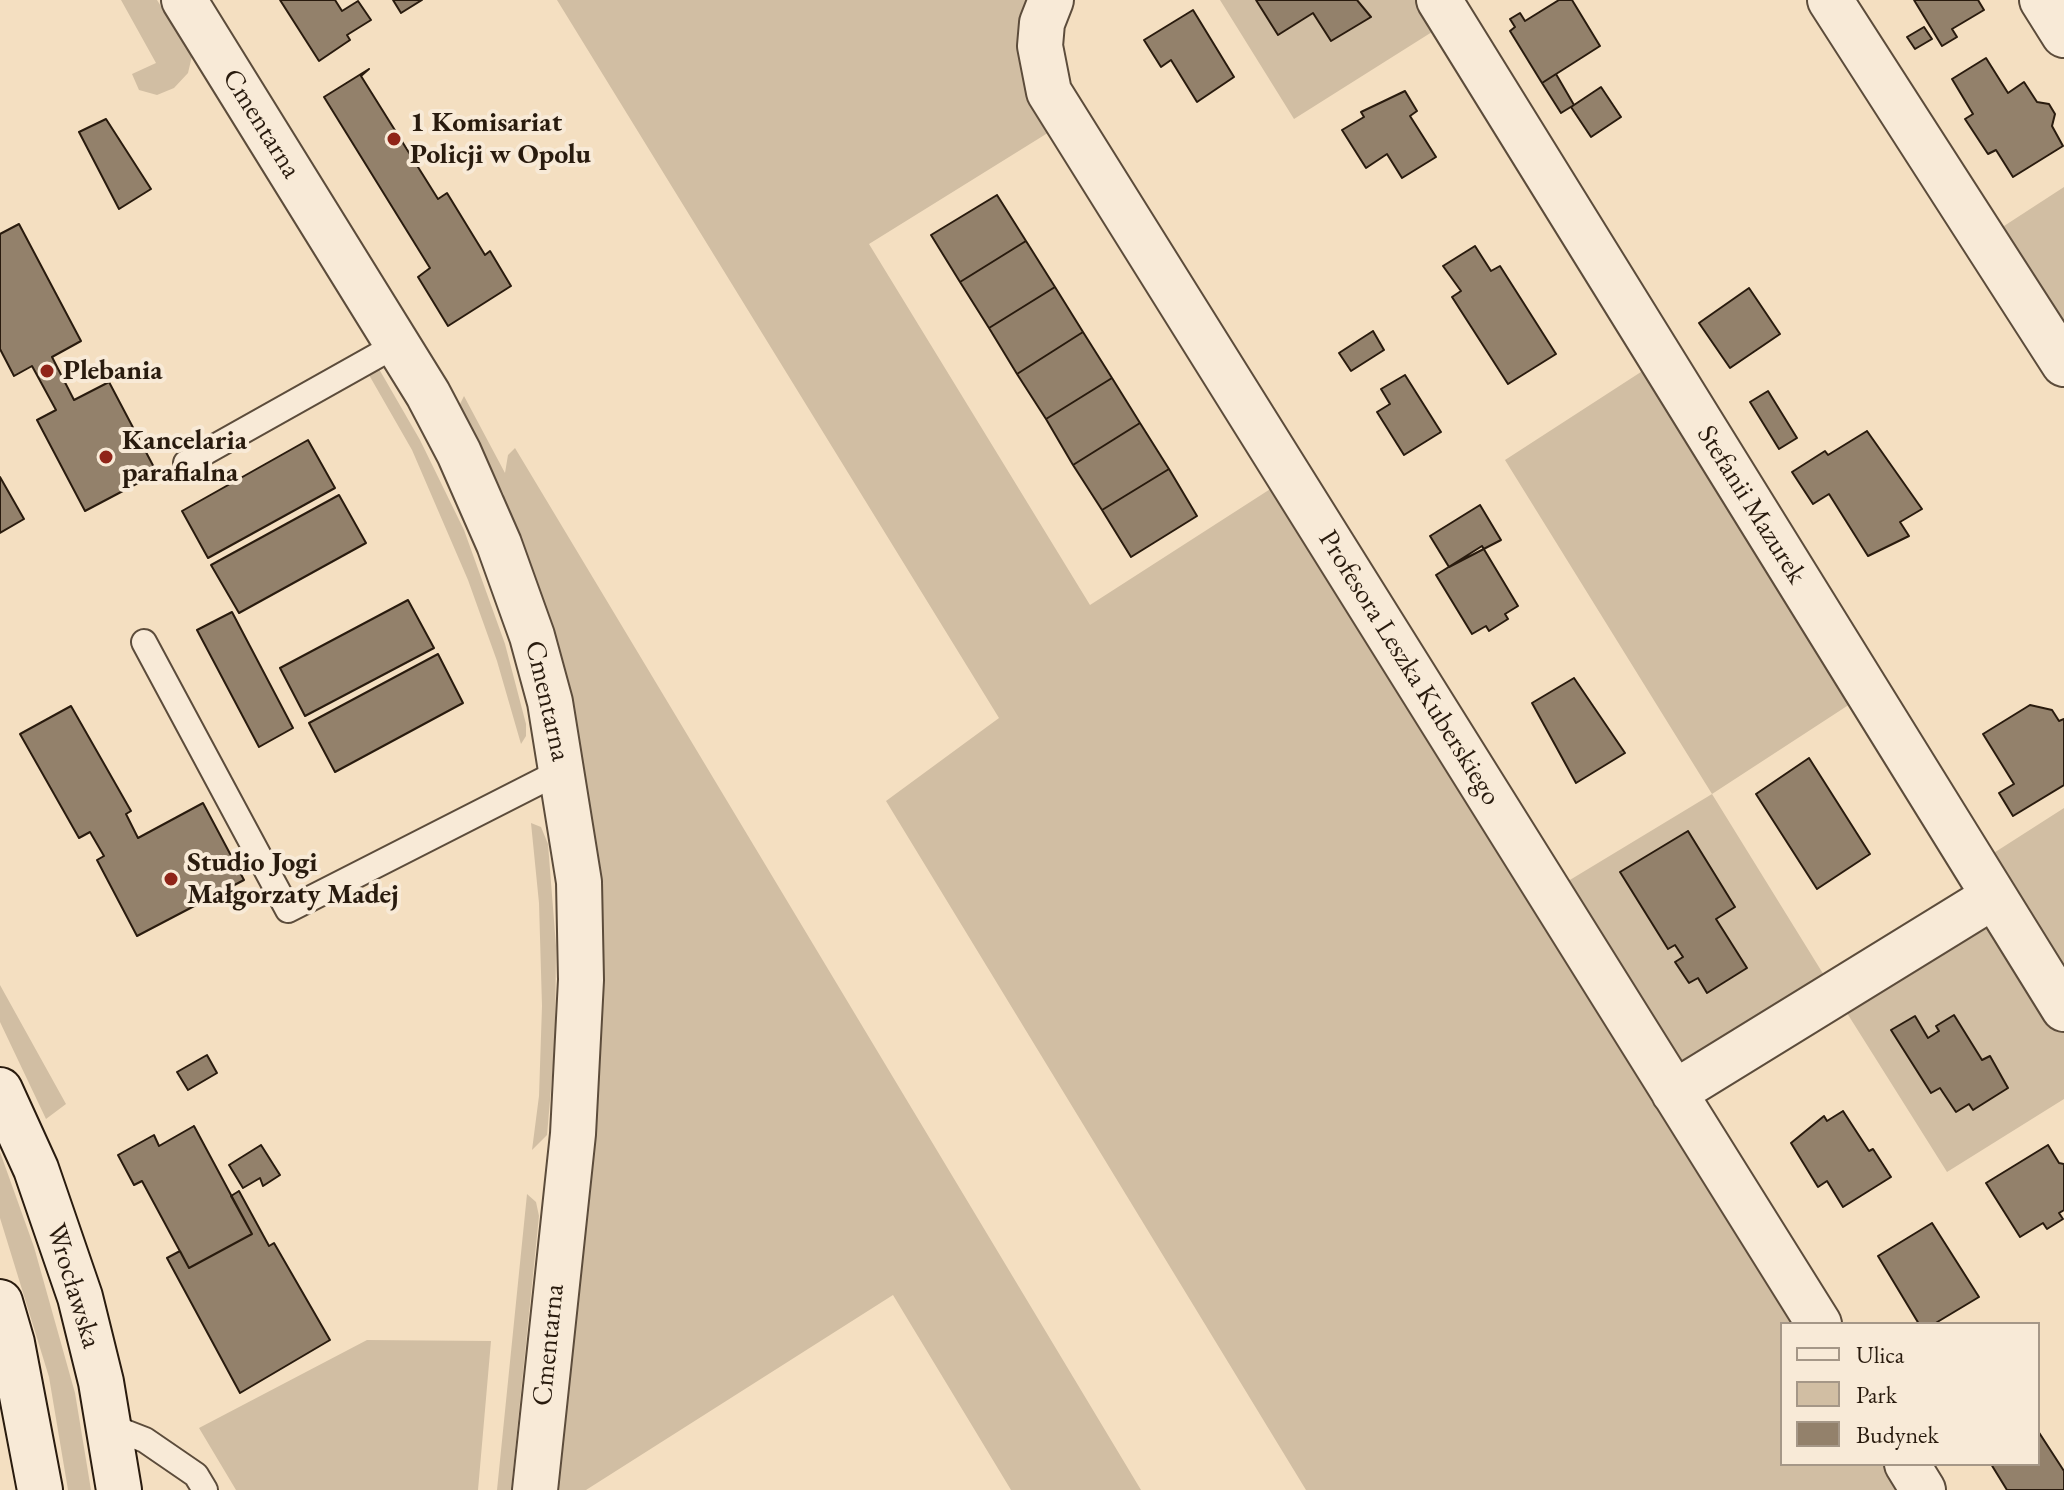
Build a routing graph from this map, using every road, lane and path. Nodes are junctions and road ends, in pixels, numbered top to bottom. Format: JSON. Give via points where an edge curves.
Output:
{"nodes":[{"id":1,"x":184,"y":0,"type":"edge"},
{"id":2,"x":1051,"y":0,"type":"edge"},
{"id":3,"x":1439,"y":0,"type":"edge"},
{"id":4,"x":1830,"y":0,"type":"edge"},
{"id":5,"x":2042,"y":0,"type":"edge"},
{"id":6,"x":2064,"y":35,"type":"edge"},
{"id":7,"x":398,"y":344,"type":"junction"},
{"id":8,"x":2064,"y":364,"type":"edge"},
{"id":9,"x":186,"y":463,"type":"dead end"},
{"id":10,"x":144,"y":642,"type":"dead end"},
{"id":11,"x":563,"y":770,"type":"junction"},
{"id":12,"x":1994,"y":896,"type":"junction"},
{"id":13,"x":2064,"y":1009,"type":"edge"},
{"id":14,"x":0,"y":1090,"type":"edge"},
{"id":15,"x":1674,"y":1093,"type":"junction"},
{"id":16,"x":0,"y":1302,"type":"edge"},
{"id":17,"x":1818,"y":1322,"type":"edge"},
{"id":18,"x":109,"y":1426,"type":"junction"},
{"id":19,"x":1908,"y":1466,"type":"edge"},
{"id":20,"x":40,"y":1490,"type":"edge"},
{"id":21,"x":119,"y":1490,"type":"edge"},
{"id":22,"x":205,"y":1490,"type":"edge"},
{"id":23,"x":535,"y":1490,"type":"edge"},
{"id":24,"x":1923,"y":1490,"type":"edge"}],
"edges":[{"from":1,"to":7,"type":"street","name":"Cmentarna"},
{"from":2,"to":15,"type":"street","name":"Profesora Leszka Kuberskiego","via":[[1040,46],[1049,92]]},
{"from":3,"to":12,"type":"street","name":"Stefanii Mazurek"},
{"from":4,"to":8,"type":"street"},
{"from":5,"to":6,"type":"street"},
{"from":7,"to":9,"type":"lane"},
{"from":7,"to":11,"type":"street","name":"Cmentarna","via":[[459,453],[499,544],[536,649]]},
{"from":10,"to":11,"type":"lane","via":[[288,910]]},
{"from":11,"to":23,"type":"street","name":"Cmentarna","via":[[579,882],[581,980],[573,1134]]},
{"from":12,"to":13,"type":"street","name":"Stefanii Mazurek"},
{"from":12,"to":15,"type":"street"},
{"from":14,"to":18,"type":"street","name":"Wrocławska","via":[[36,1169],[80,1297]]},
{"from":15,"to":17,"type":"street","name":"Profesora Leszka Kuberskiego"},
{"from":16,"to":20,"type":"street"},
{"from":18,"to":21,"type":"street","name":"Wrocławska"},
{"from":18,"to":22,"type":"lane","via":[[145,1440],[196,1475]]},
{"from":19,"to":24,"type":"street"}]}
